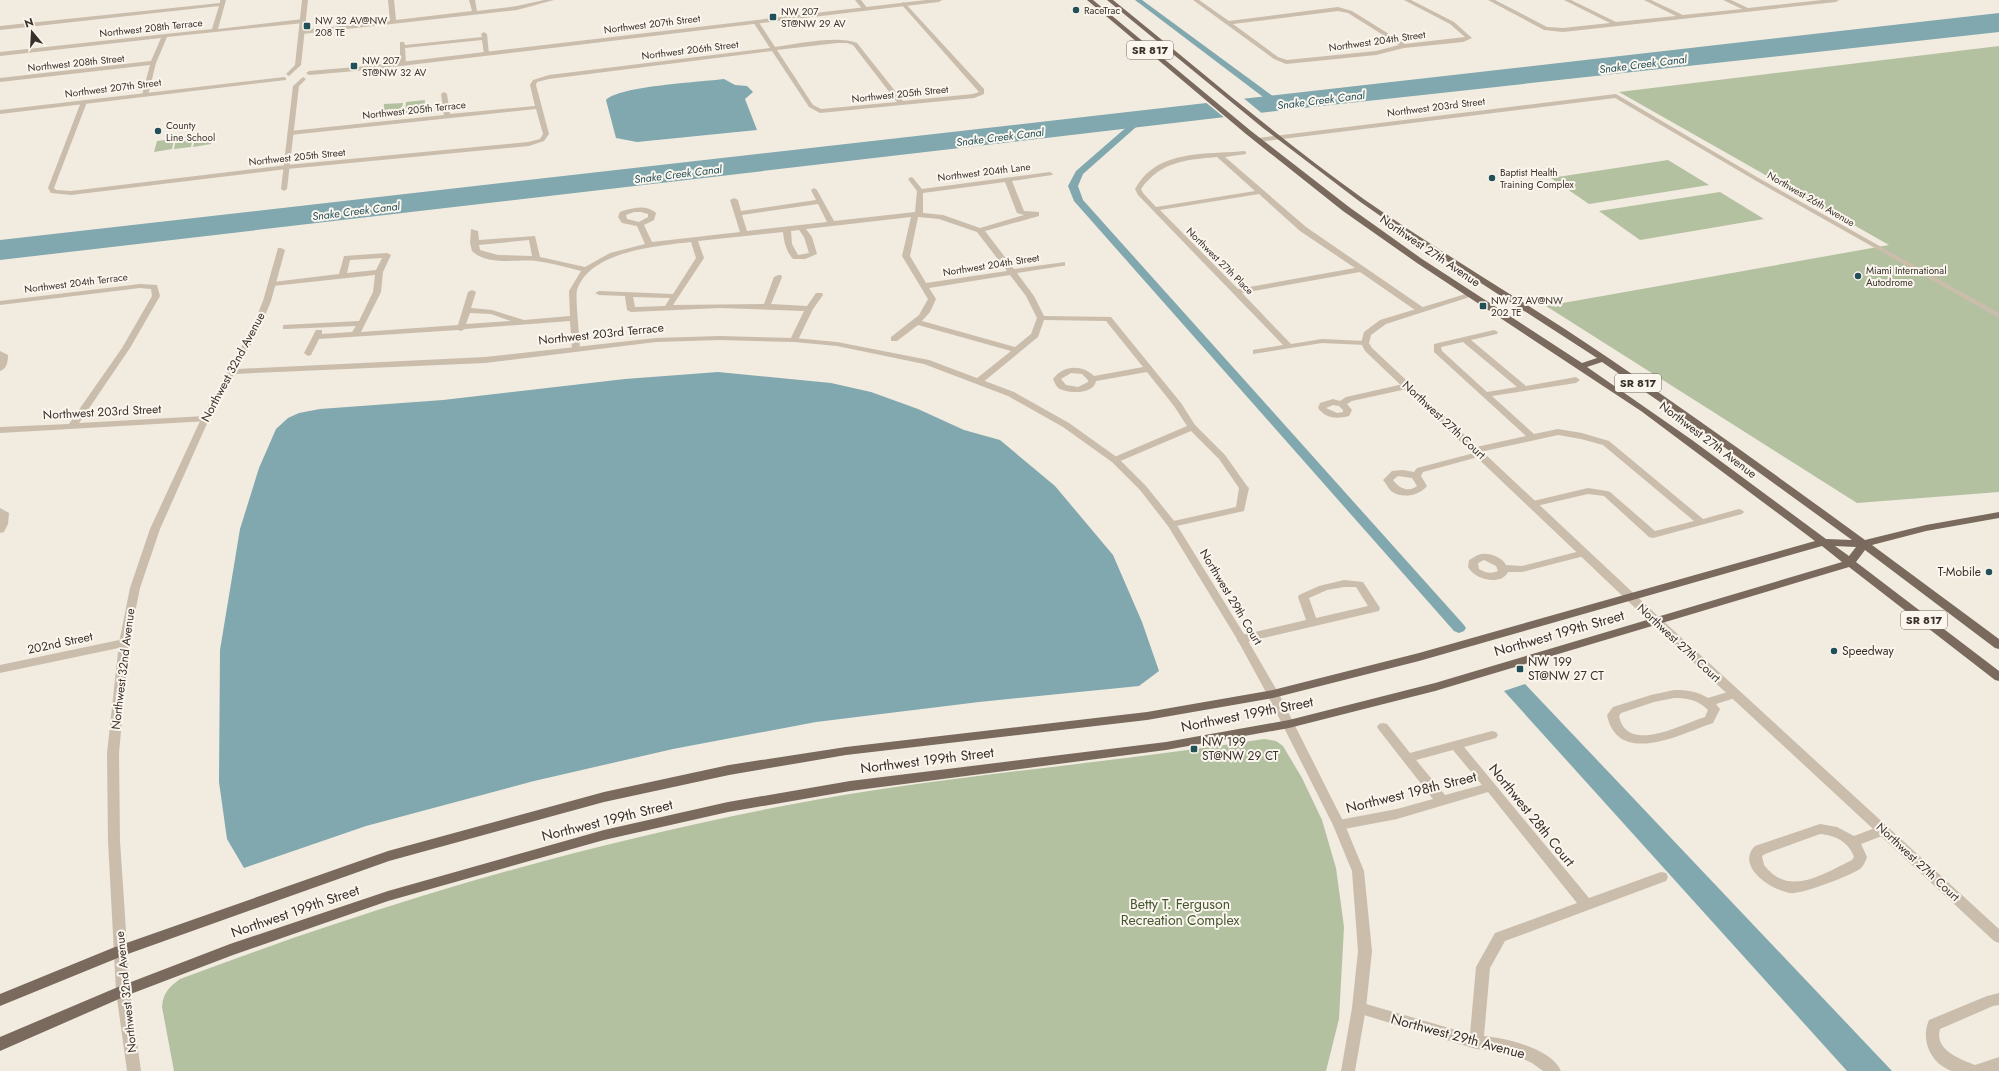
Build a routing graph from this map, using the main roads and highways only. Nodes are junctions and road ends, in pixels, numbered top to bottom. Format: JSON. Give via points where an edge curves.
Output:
{"nodes":[{"id":1,"x":1090,"y":0,"type":"edge"},
{"id":2,"x":1110,"y":0,"type":"edge"},
{"id":3,"x":1394,"y":233,"type":"junction"},
{"id":4,"x":1604,"y":359,"type":"junction"},
{"id":5,"x":1580,"y":366,"type":"junction"},
{"id":6,"x":1999,"y":515,"type":"edge"},
{"id":7,"x":1823,"y":542,"type":"junction"},
{"id":8,"x":1864,"y":544,"type":"junction"},
{"id":9,"x":1849,"y":563,"type":"junction"},
{"id":10,"x":1999,"y":645,"type":"edge"},
{"id":11,"x":1999,"y":677,"type":"edge"},
{"id":12,"x":0,"y":1000,"type":"edge"},
{"id":13,"x":0,"y":1044,"type":"edge"}],
"edges":[{"from":1,"to":3,"type":"main road","name":"Northwest 27th Avenue","number":"SR 817","via":[[1317,187]]},
{"from":2,"to":3,"type":"main road","name":"Northwest 27th Avenue","number":"SR 817","via":[[1356,196]]},
{"from":3,"to":4,"type":"main road","name":"Northwest 27th Avenue","number":"SR 817"},
{"from":3,"to":5,"type":"main road","name":"Northwest 27th Avenue","number":"SR 817","via":[[1472,295]]},
{"from":4,"to":5,"type":"main road"},
{"from":4,"to":8,"type":"main road","name":"Northwest 27th Avenue","number":"SR 817","via":[[1736,450]]},
{"from":5,"to":7,"type":"main road","name":"Northwest 27th Avenue","number":"SR 817","via":[[1644,409]]},
{"from":6,"to":8,"type":"main road","name":"Northwest 199th Street","via":[[1926,528]]},
{"from":7,"to":8,"type":"main road","name":"Northwest 199th Street"},
{"from":7,"to":9,"type":"main road","name":"Northwest 27th Avenue","number":"SR 817"},
{"from":7,"to":12,"type":"main road","name":"Northwest 199th Street","via":[[1419,657],[1273,694],[1148,716],[846,751],[729,770],[604,797],[388,856],[120,951]]},
{"from":8,"to":9,"type":"main road"},
{"from":8,"to":10,"type":"main road","name":"Northwest 27th Avenue","number":"SR 817"},
{"from":9,"to":11,"type":"main road","name":"Northwest 27th Avenue","number":"SR 817"},
{"from":9,"to":13,"type":"main road","name":"Northwest 199th Street","via":[[1435,687],[1289,724],[1166,746],[850,786],[728,807],[604,835],[388,896],[230,950],[123,991]]}]}
